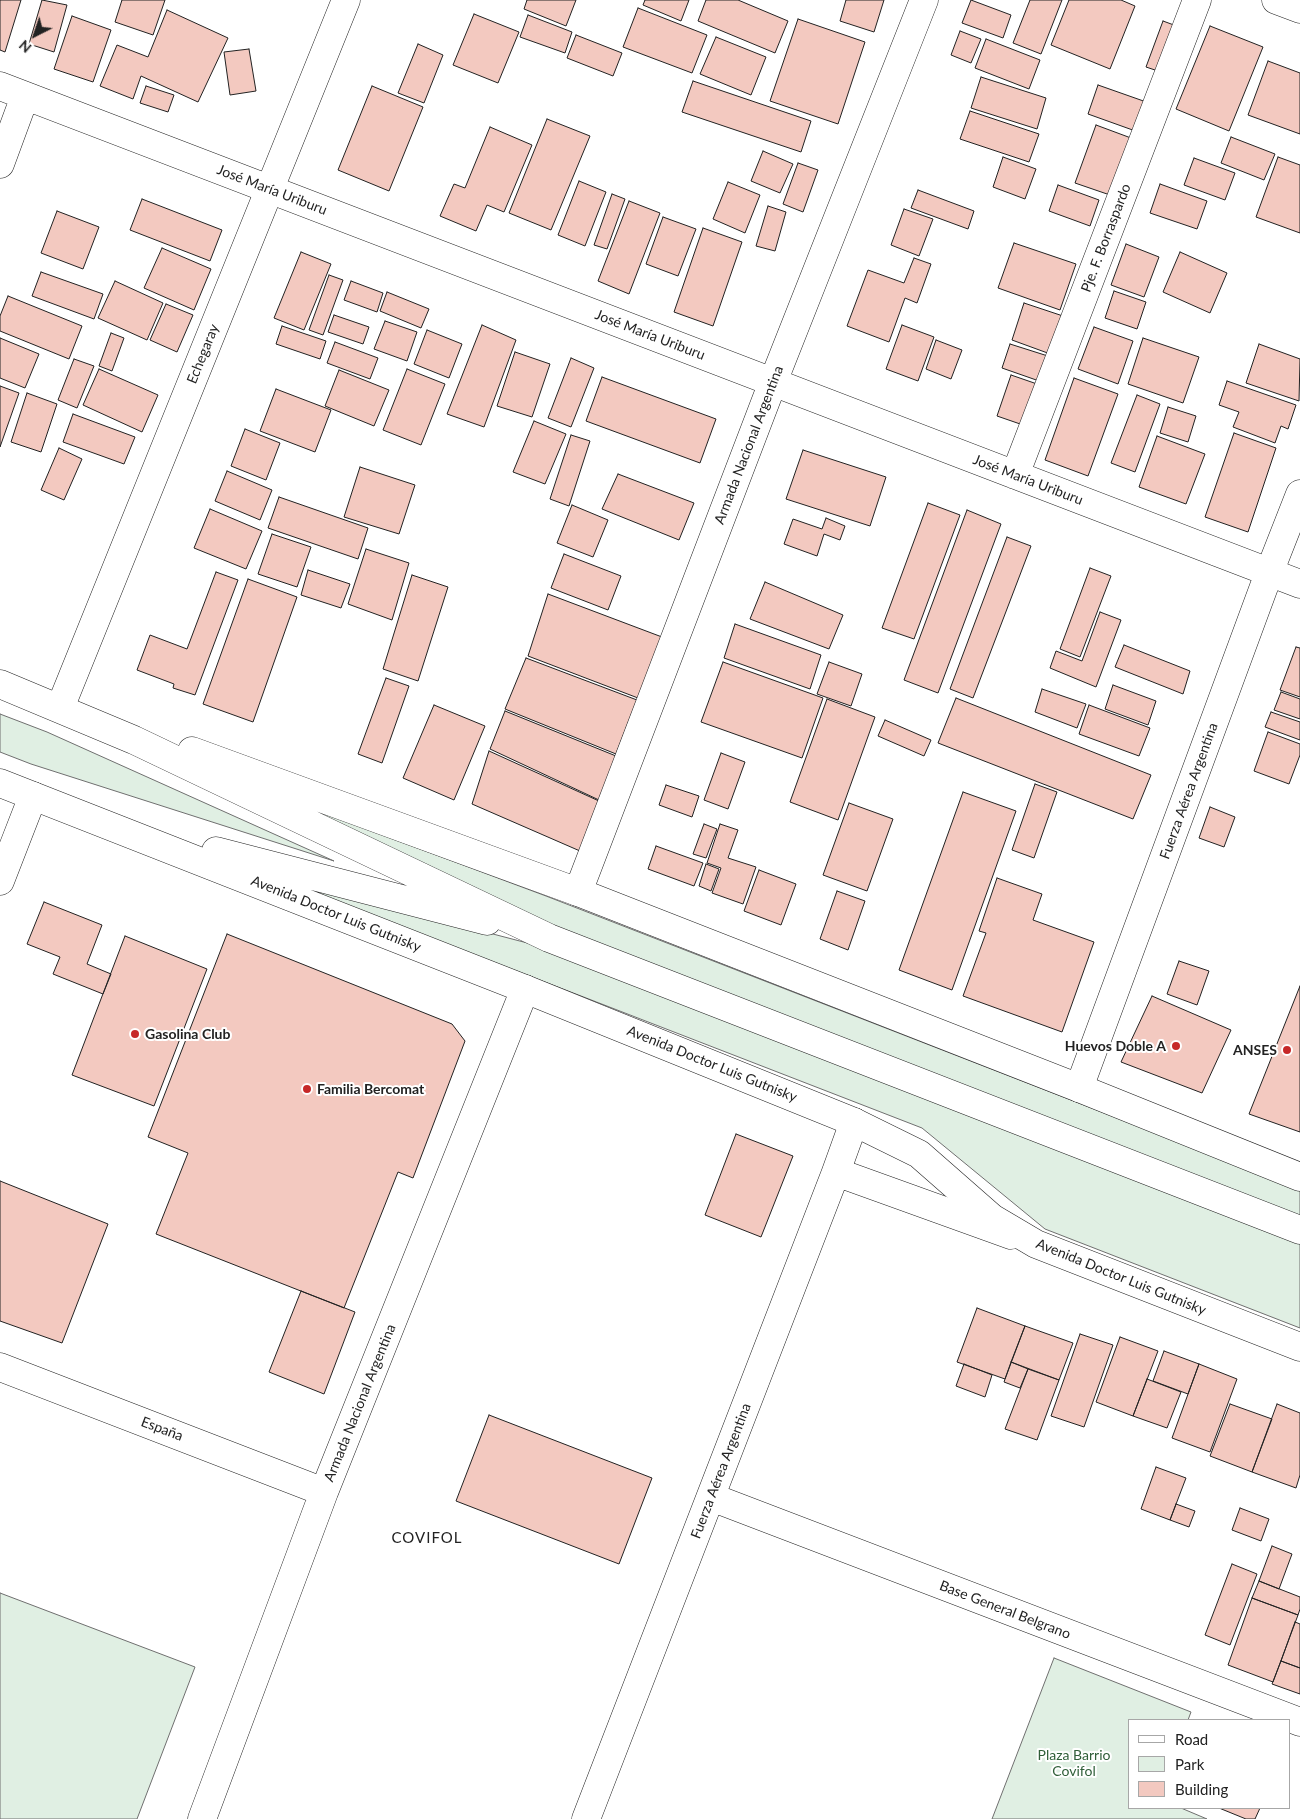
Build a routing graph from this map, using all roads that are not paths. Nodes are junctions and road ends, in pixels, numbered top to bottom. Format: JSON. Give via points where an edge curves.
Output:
{"nodes":[{"id":1,"x":346,"y":0,"type":"edge"},
{"id":2,"x":924,"y":0,"type":"edge"},
{"id":3,"x":1197,"y":0,"type":"edge"},
{"id":4,"x":1276,"y":0,"type":"edge"},
{"id":5,"x":1300,"y":9,"type":"edge"},
{"id":6,"x":0,"y":86,"type":"edge"},
{"id":7,"x":25,"y":96,"type":"junction"},
{"id":8,"x":0,"y":164,"type":"edge"},
{"id":9,"x":269,"y":189,"type":"junction"},
{"id":10,"x":773,"y":382,"type":"junction"},
{"id":11,"x":1016,"y":475,"type":"junction"},
{"id":12,"x":1300,"y":494,"type":"edge"},
{"id":13,"x":1269,"y":573,"type":"junction"},
{"id":14,"x":1300,"y":584,"type":"edge"},
{"id":15,"x":0,"y":684,"type":"edge"},
{"id":16,"x":60,"y":708,"type":"junction"},
{"id":17,"x":134,"y":740,"type":"junction"},
{"id":18,"x":0,"y":783,"type":"edge"},
{"id":19,"x":33,"y":796,"type":"junction"},
{"id":20,"x":101,"y":822,"type":"junction"},
{"id":21,"x":0,"y":881,"type":"edge"},
{"id":22,"x":578,"y":892,"type":"junction"},
{"id":23,"x":549,"y":938,"type":"junction"},
{"id":24,"x":525,"y":989,"type":"junction"},
{"id":25,"x":1079,"y":1088,"type":"junction"},
{"id":26,"x":854,"y":1122,"type":"junction"},
{"id":27,"x":836,"y":1172,"type":"junction"},
{"id":28,"x":1300,"y":1177,"type":"edge"},
{"id":29,"x":1300,"y":1230,"type":"edge"},
{"id":30,"x":1036,"y":1244,"type":"junction"},
{"id":31,"x":1300,"y":1347,"type":"edge"},
{"id":32,"x":0,"y":1367,"type":"edge"},
{"id":33,"x":324,"y":1492,"type":"junction"},
{"id":34,"x":711,"y":1497,"type":"junction"},
{"id":35,"x":1300,"y":1722,"type":"edge"},
{"id":36,"x":595,"y":1816,"type":"edge"},
{"id":37,"x":202,"y":1819,"type":"edge"}],
"edges":[{"from":1,"to":9,"type":"street","name":"Echegaray"},
{"from":2,"to":10,"type":"street","name":"Armada Nacional Argentina"},
{"from":3,"to":11,"type":"street","name":"Pje. F. Borraspardo"},
{"from":4,"to":5,"type":"street"},
{"from":6,"to":7,"type":"street","name":"José María Uriburu"},
{"from":7,"to":8,"type":"street"},
{"from":7,"to":9,"type":"street","name":"José María Uriburu"},
{"from":9,"to":10,"type":"street","name":"José María Uriburu"},
{"from":9,"to":16,"type":"street","name":"Echegaray"},
{"from":10,"to":11,"type":"street","name":"José María Uriburu"},
{"from":10,"to":22,"type":"street","name":"Armada Nacional Argentina"},
{"from":11,"to":13,"type":"street","name":"José María Uriburu"},
{"from":12,"to":13,"type":"street","name":"Fuerza Aérea Argentina"},
{"from":13,"to":14,"type":"street","name":"José María Uriburu"},
{"from":13,"to":25,"type":"street","name":"Fuerza Aérea Argentina"},
{"from":15,"to":16,"type":"street","name":"Avenida Doctor Luis Gutnisky"},
{"from":16,"to":17,"type":"street","name":"Avenida Doctor Luis Gutnisky"},
{"from":17,"to":22,"type":"street","name":"Avenida Doctor Luis Gutnisky","via":[[199,753]]},
{"from":17,"to":23,"type":"street","name":"Avenida Doctor Luis Gutnisky"},
{"from":18,"to":19,"type":"street","name":"Avenida Doctor Luis Gutnisky"},
{"from":19,"to":20,"type":"street","name":"Avenida Doctor Luis Gutnisky"},
{"from":19,"to":21,"type":"street"},
{"from":20,"to":23,"type":"street","name":"Avenida Doctor Luis Gutnisky"},
{"from":20,"to":24,"type":"street","name":"Avenida Doctor Luis Gutnisky"},
{"from":22,"to":25,"type":"street","name":"Avenida Doctor Luis Gutnisky"},
{"from":23,"to":29,"type":"street","name":"Avenida Doctor Luis Gutnisky"},
{"from":24,"to":26,"type":"street","name":"Avenida Doctor Luis Gutnisky"},
{"from":24,"to":33,"type":"street","name":"Armada Nacional Argentina"},
{"from":25,"to":28,"type":"street","name":"Avenida Doctor Luis Gutnisky"},
{"from":26,"to":27,"type":"street","name":"Fuerza Aérea Argentina"},
{"from":26,"to":30,"type":"street","name":"Avenida Doctor Luis Gutnisky","via":[[918,1154],[992,1218]]},
{"from":27,"to":30,"type":"street"},
{"from":27,"to":34,"type":"street","name":"Fuerza Aérea Argentina"},
{"from":30,"to":31,"type":"street","name":"Avenida Doctor Luis Gutnisky"},
{"from":32,"to":33,"type":"street","name":"España"},
{"from":33,"to":37,"type":"street","name":"Armada Nacional Argentina"},
{"from":34,"to":35,"type":"street","name":"Base General Belgrano"},
{"from":34,"to":36,"type":"street","name":"Fuerza Aérea Argentina"}]}
